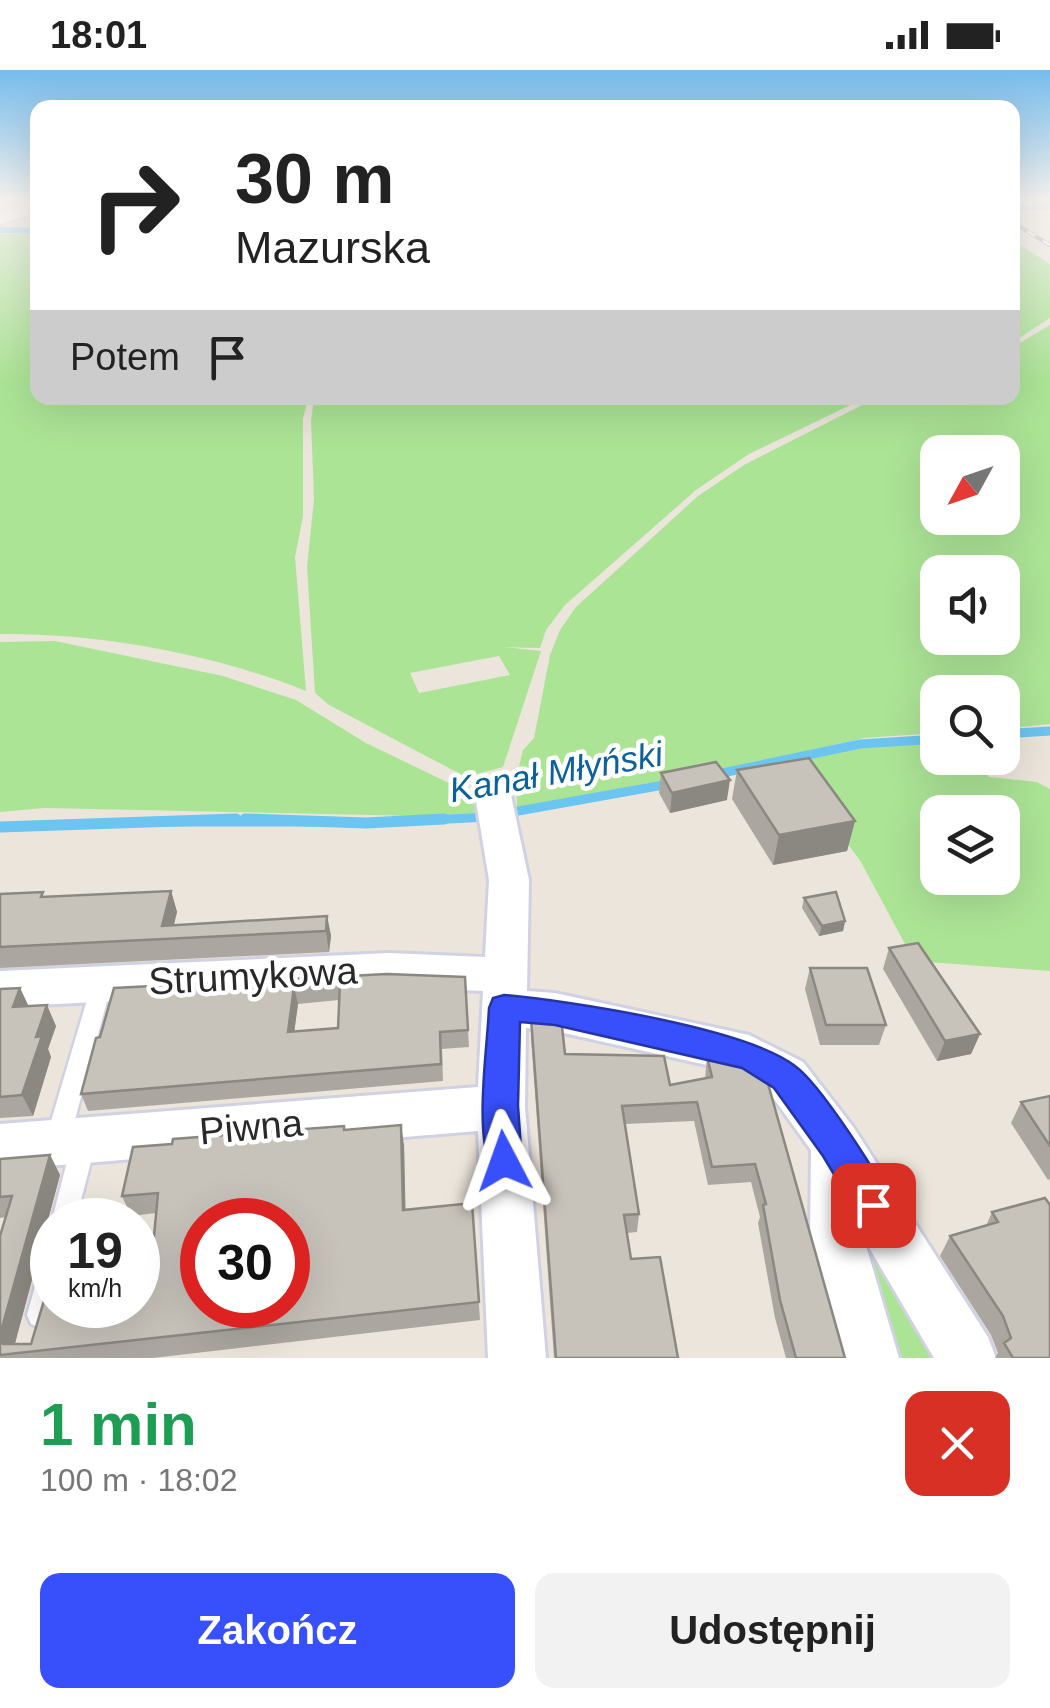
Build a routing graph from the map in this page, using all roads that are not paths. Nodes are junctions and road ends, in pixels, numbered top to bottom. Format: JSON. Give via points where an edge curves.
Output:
{"nodes":[{"id":1,"x":498,"y":814,"type":"dead end"},
{"id":2,"x":102,"y":983,"type":"junction"},
{"id":3,"x":0,"y":989,"type":"edge"},
{"id":4,"x":505,"y":991,"type":"junction"},
{"id":5,"x":501,"y":1106,"type":"junction"},
{"id":6,"x":71,"y":1141,"type":"junction"},
{"id":7,"x":836,"y":1144,"type":"junction"},
{"id":8,"x":0,"y":1147,"type":"edge"},
{"id":9,"x":66,"y":1198,"type":"edge"},
{"id":10,"x":37,"y":1328,"type":"edge"},
{"id":11,"x":34,"y":1340,"type":"edge"},
{"id":12,"x":517,"y":1358,"type":"edge"},
{"id":13,"x":870,"y":1358,"type":"edge"},
{"id":14,"x":967,"y":1358,"type":"edge"}],
"edges":[{"from":1,"to":4,"type":"street","via":[[509,880]]},
{"from":2,"to":3,"type":"street","name":"Strumykowa"},
{"from":2,"to":4,"type":"street","name":"Strumykowa","via":[[389,970]]},
{"from":2,"to":6,"type":"lane"},
{"from":4,"to":5,"type":"street"},
{"from":4,"to":7,"type":"street","name":"Strumykowa","via":[[555,1012],[749,1056],[786,1077]]},
{"from":5,"to":6,"type":"street","name":"Piwna"},
{"from":5,"to":12,"type":"street"},
{"from":6,"to":8,"type":"street","name":"Piwna"},
{"from":6,"to":9,"type":"lane"},
{"from":7,"to":13,"type":"street","via":[[837,1240]]},
{"from":7,"to":14,"type":"street","name":"Strumykowa"},
{"from":10,"to":11,"type":"lane"}]}
